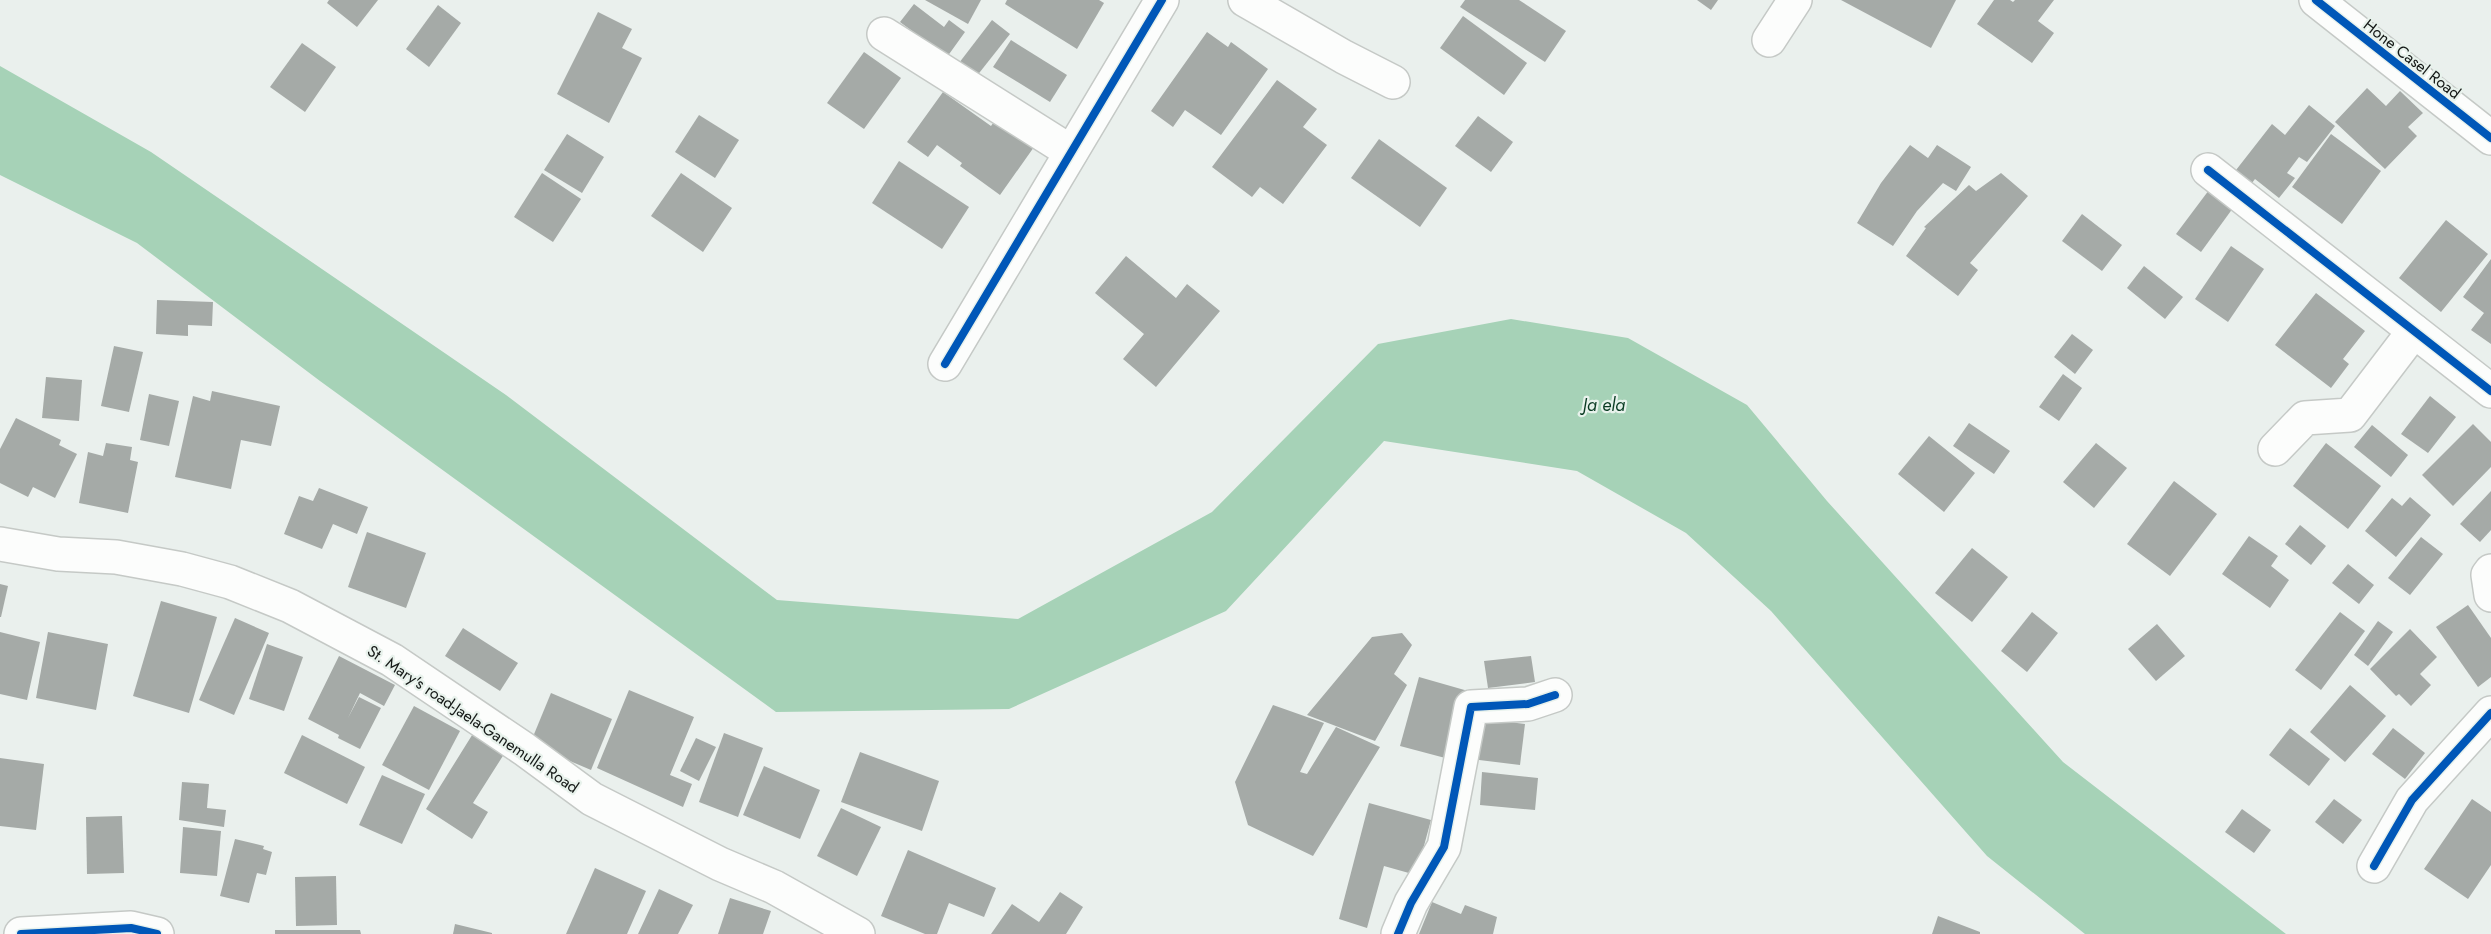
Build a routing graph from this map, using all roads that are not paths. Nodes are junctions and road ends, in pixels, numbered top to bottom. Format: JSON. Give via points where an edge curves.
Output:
{"nodes":[{"id":1,"x":1162,"y":0,"type":"edge"},
{"id":2,"x":1245,"y":0,"type":"edge"},
{"id":3,"x":1795,"y":0,"type":"edge"},
{"id":4,"x":2316,"y":0,"type":"edge"},
{"id":5,"x":884,"y":34,"type":"dead end"},
{"id":6,"x":1769,"y":40,"type":"dead end"},
{"id":7,"x":1393,"y":82,"type":"dead end"},
{"id":8,"x":2491,"y":138,"type":"edge"},
{"id":9,"x":1071,"y":152,"type":"junction"},
{"id":10,"x":2208,"y":170,"type":"dead end"},
{"id":11,"x":2414,"y":331,"type":"junction"},
{"id":12,"x":945,"y":364,"type":"dead end"},
{"id":13,"x":2491,"y":391,"type":"edge"},
{"id":14,"x":2275,"y":449,"type":"dead end"},
{"id":15,"x":0,"y":544,"type":"edge"},
{"id":16,"x":2491,"y":571,"type":"edge"},
{"id":17,"x":2491,"y":594,"type":"edge"},
{"id":18,"x":1556,"y":695,"type":"dead end"},
{"id":19,"x":2491,"y":713,"type":"edge"},
{"id":20,"x":2374,"y":866,"type":"dead end"},
{"id":21,"x":21,"y":934,"type":"edge"},
{"id":22,"x":157,"y":934,"type":"edge"},
{"id":23,"x":858,"y":934,"type":"edge"},
{"id":24,"x":1398,"y":934,"type":"edge"}],
"edges":[{"from":1,"to":9,"type":"street"},
{"from":2,"to":7,"type":"street"},
{"from":3,"to":6,"type":"street"},
{"from":4,"to":8,"type":"street","name":"Hone Casel Road"},
{"from":5,"to":9,"type":"street"},
{"from":9,"to":12,"type":"street"},
{"from":10,"to":11,"type":"street"},
{"from":11,"to":13,"type":"street"},
{"from":11,"to":14,"type":"street","via":[[2350,415],[2305,418]]},
{"from":15,"to":23,"type":"street","name":"St. Mary's road-Jaela-Ganemulla Road","via":[[182,569],[230,582],[290,606],[392,660],[592,799],[774,887]]},
{"from":16,"to":17,"type":"street"},
{"from":18,"to":24,"type":"street","via":[[1528,704],[1472,706],[1444,847]]},
{"from":19,"to":20,"type":"street","via":[[2412,800]]},
{"from":21,"to":22,"type":"street","via":[[131,928]]}]}
